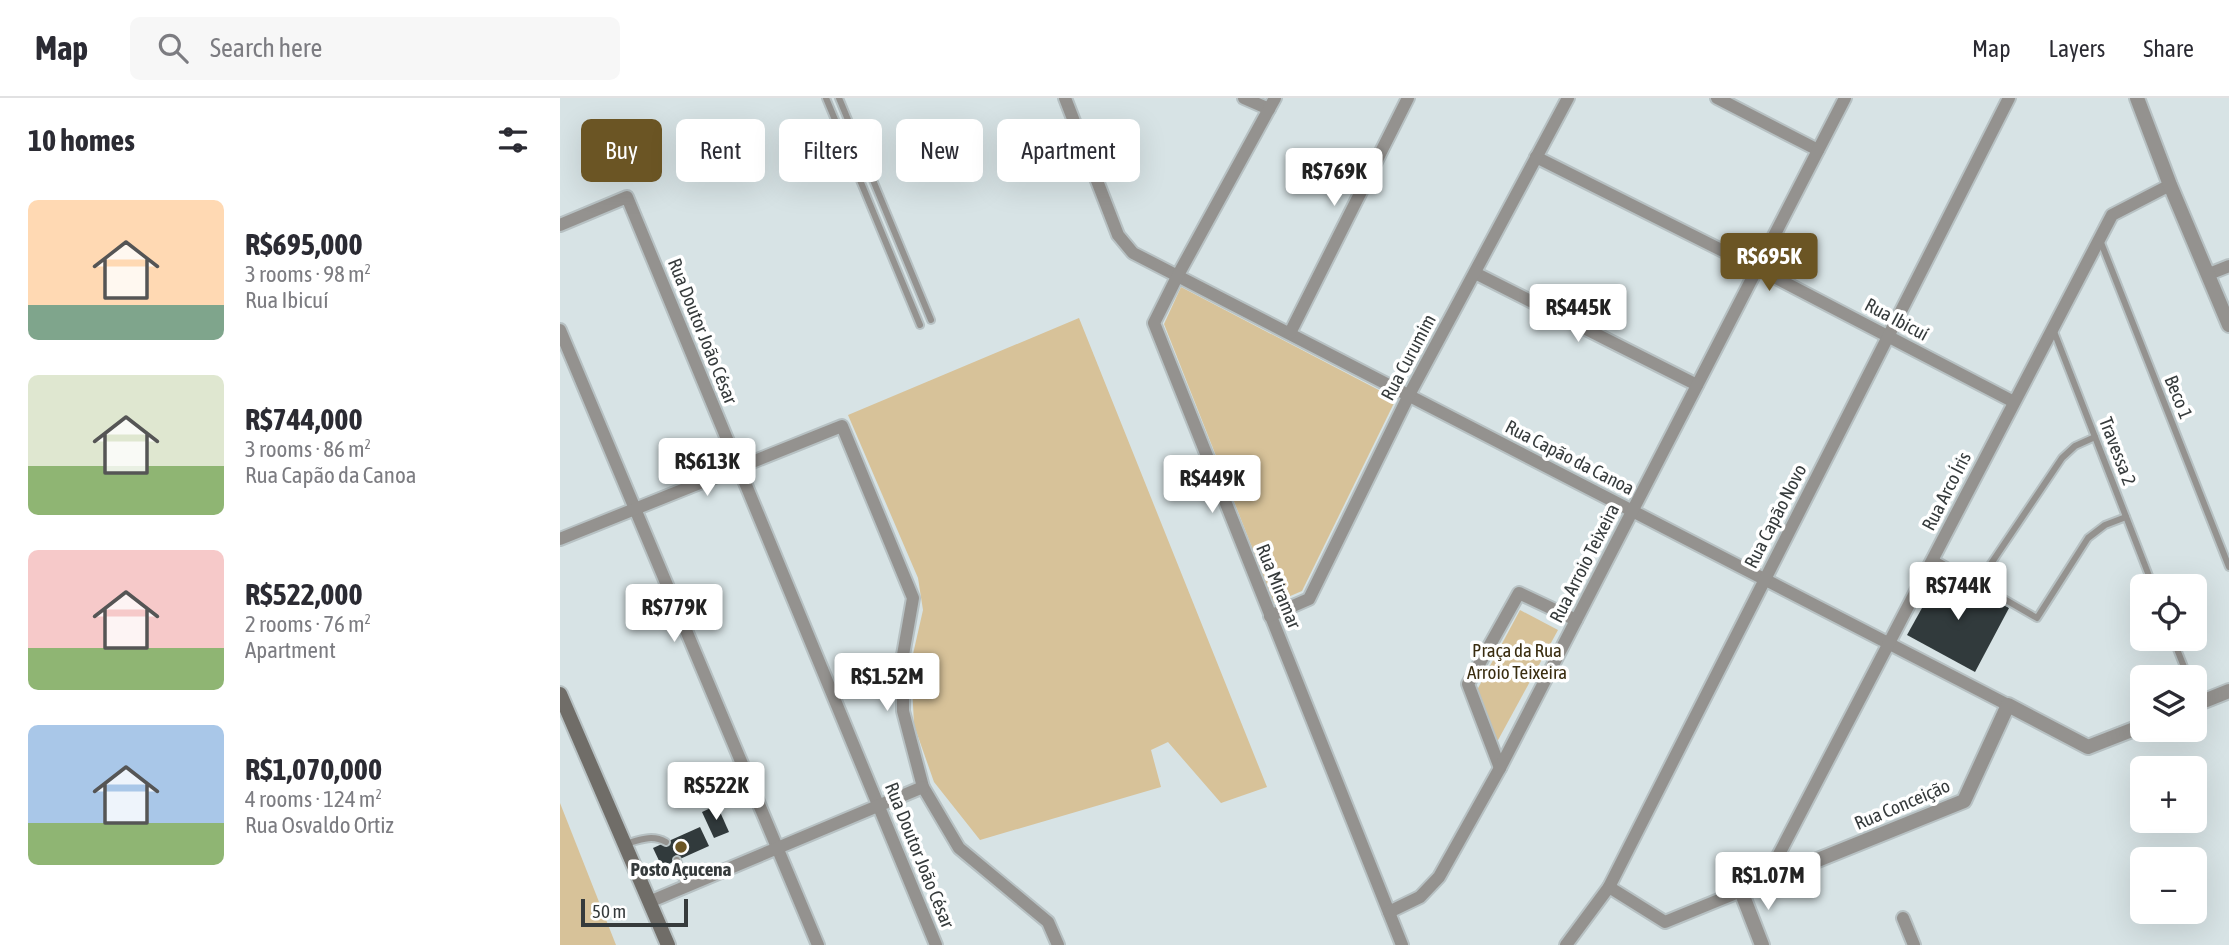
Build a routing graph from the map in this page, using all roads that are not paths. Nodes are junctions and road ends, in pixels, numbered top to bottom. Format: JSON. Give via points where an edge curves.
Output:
{"nodes":[{"id":1,"x":826,"y":98,"type":"edge"},
{"id":2,"x":839,"y":98,"type":"edge"},
{"id":3,"x":1065,"y":98,"type":"edge"},
{"id":4,"x":1244,"y":98,"type":"edge"},
{"id":5,"x":1408,"y":98,"type":"edge"},
{"id":6,"x":1568,"y":98,"type":"edge"},
{"id":7,"x":1717,"y":98,"type":"edge"},
{"id":8,"x":1845,"y":98,"type":"edge"},
{"id":9,"x":2009,"y":98,"type":"edge"},
{"id":10,"x":2137,"y":98,"type":"edge"},
{"id":11,"x":1272,"y":104,"type":"edge"},
{"id":12,"x":1818,"y":150,"type":"junction"},
{"id":13,"x":1536,"y":157,"type":"junction"},
{"id":14,"x":2170,"y":185,"type":"junction"},
{"id":15,"x":560,"y":225,"type":"edge"},
{"id":16,"x":2099,"y":239,"type":"junction"},
{"id":17,"x":2229,"y":266,"type":"edge"},
{"id":18,"x":1757,"y":268,"type":"junction"},
{"id":19,"x":1475,"y":273,"type":"junction"},
{"id":20,"x":2209,"y":274,"type":"junction"},
{"id":21,"x":1178,"y":275,"type":"junction"},
{"id":22,"x":931,"y":320,"type":"dead end"},
{"id":23,"x":920,"y":325,"type":"dead end"},
{"id":24,"x":2229,"y":325,"type":"edge"},
{"id":25,"x":2053,"y":327,"type":"junction"},
{"id":26,"x":560,"y":330,"type":"edge"},
{"id":27,"x":1290,"y":333,"type":"junction"},
{"id":28,"x":1888,"y":337,"type":"junction"},
{"id":29,"x":1697,"y":385,"type":"junction"},
{"id":30,"x":1409,"y":395,"type":"junction"},
{"id":31,"x":2014,"y":402,"type":"junction"},
{"id":32,"x":2095,"y":437,"type":"junction"},
{"id":33,"x":739,"y":468,"type":"junction"},
{"id":34,"x":635,"y":509,"type":"junction"},
{"id":35,"x":1633,"y":511,"type":"junction"},
{"id":36,"x":2126,"y":517,"type":"junction"},
{"id":37,"x":560,"y":539,"type":"edge"},
{"id":38,"x":1933,"y":558,"type":"junction"},
{"id":39,"x":2229,"y":567,"type":"edge"},
{"id":40,"x":2148,"y":574,"type":"edge"},
{"id":41,"x":1765,"y":580,"type":"junction"},
{"id":42,"x":1978,"y":583,"type":"junction"},
{"id":43,"x":1270,"y":616,"type":"junction"},
{"id":44,"x":1576,"y":620,"type":"junction"},
{"id":45,"x":1889,"y":644,"type":"junction"},
{"id":46,"x":2229,"y":691,"type":"edge"},
{"id":47,"x":560,"y":694,"type":"edge"},
{"id":48,"x":2207,"y":698,"type":"edge"},
{"id":49,"x":2008,"y":705,"type":"junction"},
{"id":50,"x":2130,"y":731,"type":"edge"},
{"id":51,"x":1500,"y":768,"type":"junction"},
{"id":52,"x":923,"y":788,"type":"junction"},
{"id":53,"x":879,"y":806,"type":"junction"},
{"id":54,"x":666,"y":842,"type":"dead end"},
{"id":55,"x":625,"y":844,"type":"junction"},
{"id":56,"x":777,"y":848,"type":"junction"},
{"id":57,"x":677,"y":860,"type":"dead end"},
{"id":58,"x":1765,"y":881,"type":"junction"},
{"id":59,"x":685,"y":887,"type":"junction"},
{"id":60,"x":1609,"y":887,"type":"junction"},
{"id":61,"x":1741,"y":891,"type":"junction"},
{"id":62,"x":649,"y":902,"type":"junction"},
{"id":63,"x":1389,"y":912,"type":"junction"},
{"id":64,"x":1903,"y":918,"type":"dead end"},
{"id":65,"x":668,"y":945,"type":"edge"},
{"id":66,"x":818,"y":945,"type":"edge"},
{"id":67,"x":936,"y":945,"type":"edge"},
{"id":68,"x":1058,"y":945,"type":"edge"},
{"id":69,"x":1402,"y":945,"type":"edge"},
{"id":70,"x":1566,"y":945,"type":"edge"},
{"id":71,"x":1762,"y":945,"type":"edge"},
{"id":72,"x":1914,"y":945,"type":"edge"}],
"edges":[{"from":1,"to":23,"type":"lane"},
{"from":2,"to":22,"type":"lane"},
{"from":3,"to":21,"type":"street","name":"Rua Capão da Canoa","via":[[1118,235],[1133,253]]},
{"from":4,"to":11,"type":"street"},
{"from":5,"to":27,"type":"street"},
{"from":6,"to":13,"type":"street","name":"Rua Curumim"},
{"from":7,"to":12,"type":"street"},
{"from":8,"to":12,"type":"street","name":"Rua Arroio Teixeira"},
{"from":9,"to":28,"type":"street","name":"Rua Capão Novo"},
{"from":10,"to":14,"type":"street"},
{"from":11,"to":21,"type":"street","name":"Rua Miramar"},
{"from":12,"to":18,"type":"street","name":"Rua Arroio Teixeira"},
{"from":13,"to":18,"type":"street","name":"Rua Ibicuí"},
{"from":13,"to":19,"type":"street","name":"Rua Curumim"},
{"from":14,"to":16,"type":"street","name":"Rua Arco Íris","via":[[2112,215]]},
{"from":14,"to":20,"type":"street"},
{"from":15,"to":33,"type":"street","name":"Rua Doutor João César","via":[[626,197]]},
{"from":16,"to":25,"type":"street","name":"Rua Arco Íris"},
{"from":16,"to":39,"type":"lane","name":"Beco 1"},
{"from":17,"to":20,"type":"street"},
{"from":18,"to":28,"type":"street","name":"Rua Ibicuí"},
{"from":18,"to":29,"type":"street","name":"Rua Arroio Teixeira"},
{"from":19,"to":29,"type":"street"},
{"from":19,"to":30,"type":"street","name":"Rua Curumim"},
{"from":20,"to":24,"type":"street"},
{"from":21,"to":27,"type":"street","name":"Rua Capão da Canoa"},
{"from":21,"to":43,"type":"street","name":"Rua Miramar","via":[[1154,323]]},
{"from":25,"to":31,"type":"street","name":"Rua Arco Íris"},
{"from":25,"to":32,"type":"lane","name":"Travessa 2"},
{"from":26,"to":34,"type":"street"},
{"from":27,"to":30,"type":"street","name":"Rua Capão da Canoa"},
{"from":28,"to":31,"type":"street","name":"Rua Ibicuí"},
{"from":28,"to":41,"type":"street","name":"Rua Capão Novo"},
{"from":29,"to":35,"type":"street","name":"Rua Arroio Teixeira"},
{"from":30,"to":35,"type":"street","name":"Rua Capão da Canoa"},
{"from":30,"to":43,"type":"street","name":"Rua Curumim","via":[[1309,599]]},
{"from":31,"to":38,"type":"street","name":"Rua Arco Íris"},
{"from":32,"to":36,"type":"lane","name":"Travessa 2"},
{"from":32,"to":42,"type":"lane","via":[[2062,458]]},
{"from":33,"to":34,"type":"street"},
{"from":33,"to":52,"type":"street","via":[[842,426],[913,598],[904,655],[903,711]]},
{"from":33,"to":53,"type":"street","name":"Rua Doutor João César"},
{"from":34,"to":37,"type":"street"},
{"from":34,"to":56,"type":"street"},
{"from":35,"to":41,"type":"street","name":"Rua Capão da Canoa"},
{"from":35,"to":44,"type":"street","name":"Rua Arroio Teixeira"},
{"from":36,"to":40,"type":"lane","name":"Travessa 2"},
{"from":36,"to":42,"type":"lane","via":[[2088,538],[2037,618]]},
{"from":38,"to":42,"type":"lane"},
{"from":38,"to":45,"type":"street","name":"Rua Arco Íris"},
{"from":41,"to":45,"type":"street","name":"Rua Capão da Canoa"},
{"from":41,"to":60,"type":"street","name":"Rua Capão Novo"},
{"from":43,"to":63,"type":"street","name":"Rua Miramar"},
{"from":44,"to":51,"type":"street","name":"Rua Arroio Teixeira"},
{"from":44,"to":51,"type":"street","via":[[1519,593],[1468,684]]},
{"from":45,"to":49,"type":"street","name":"Rua Capão da Canoa"},
{"from":45,"to":58,"type":"street","name":"Rua Arco Íris"},
{"from":46,"to":48,"type":"street"},
{"from":47,"to":55,"type":"main road"},
{"from":49,"to":50,"type":"street","name":"Rua Capão da Canoa","via":[[2088,747]]},
{"from":49,"to":58,"type":"street","name":"Rua Conceição","via":[[1964,801]]},
{"from":51,"to":63,"type":"street","name":"Rua Arroio Teixeira","via":[[1439,877],[1420,897]]},
{"from":52,"to":53,"type":"street"},
{"from":52,"to":68,"type":"street","via":[[959,848],[1048,922]]},
{"from":53,"to":56,"type":"street"},
{"from":53,"to":67,"type":"street","name":"Rua Doutor João César"},
{"from":54,"to":55,"type":"lane","via":[[645,838]]},
{"from":55,"to":62,"type":"main road"},
{"from":56,"to":59,"type":"street"},
{"from":56,"to":66,"type":"street"},
{"from":57,"to":59,"type":"lane"},
{"from":58,"to":61,"type":"street","name":"Rua Conceição"},
{"from":59,"to":62,"type":"street"},
{"from":60,"to":61,"type":"street","name":"Rua Conceição","via":[[1665,922]]},
{"from":60,"to":70,"type":"street","name":"Rua Capão Novo"},
{"from":61,"to":71,"type":"street"},
{"from":62,"to":65,"type":"main road"},
{"from":63,"to":69,"type":"street","name":"Rua Miramar"},
{"from":64,"to":72,"type":"street"}]}
